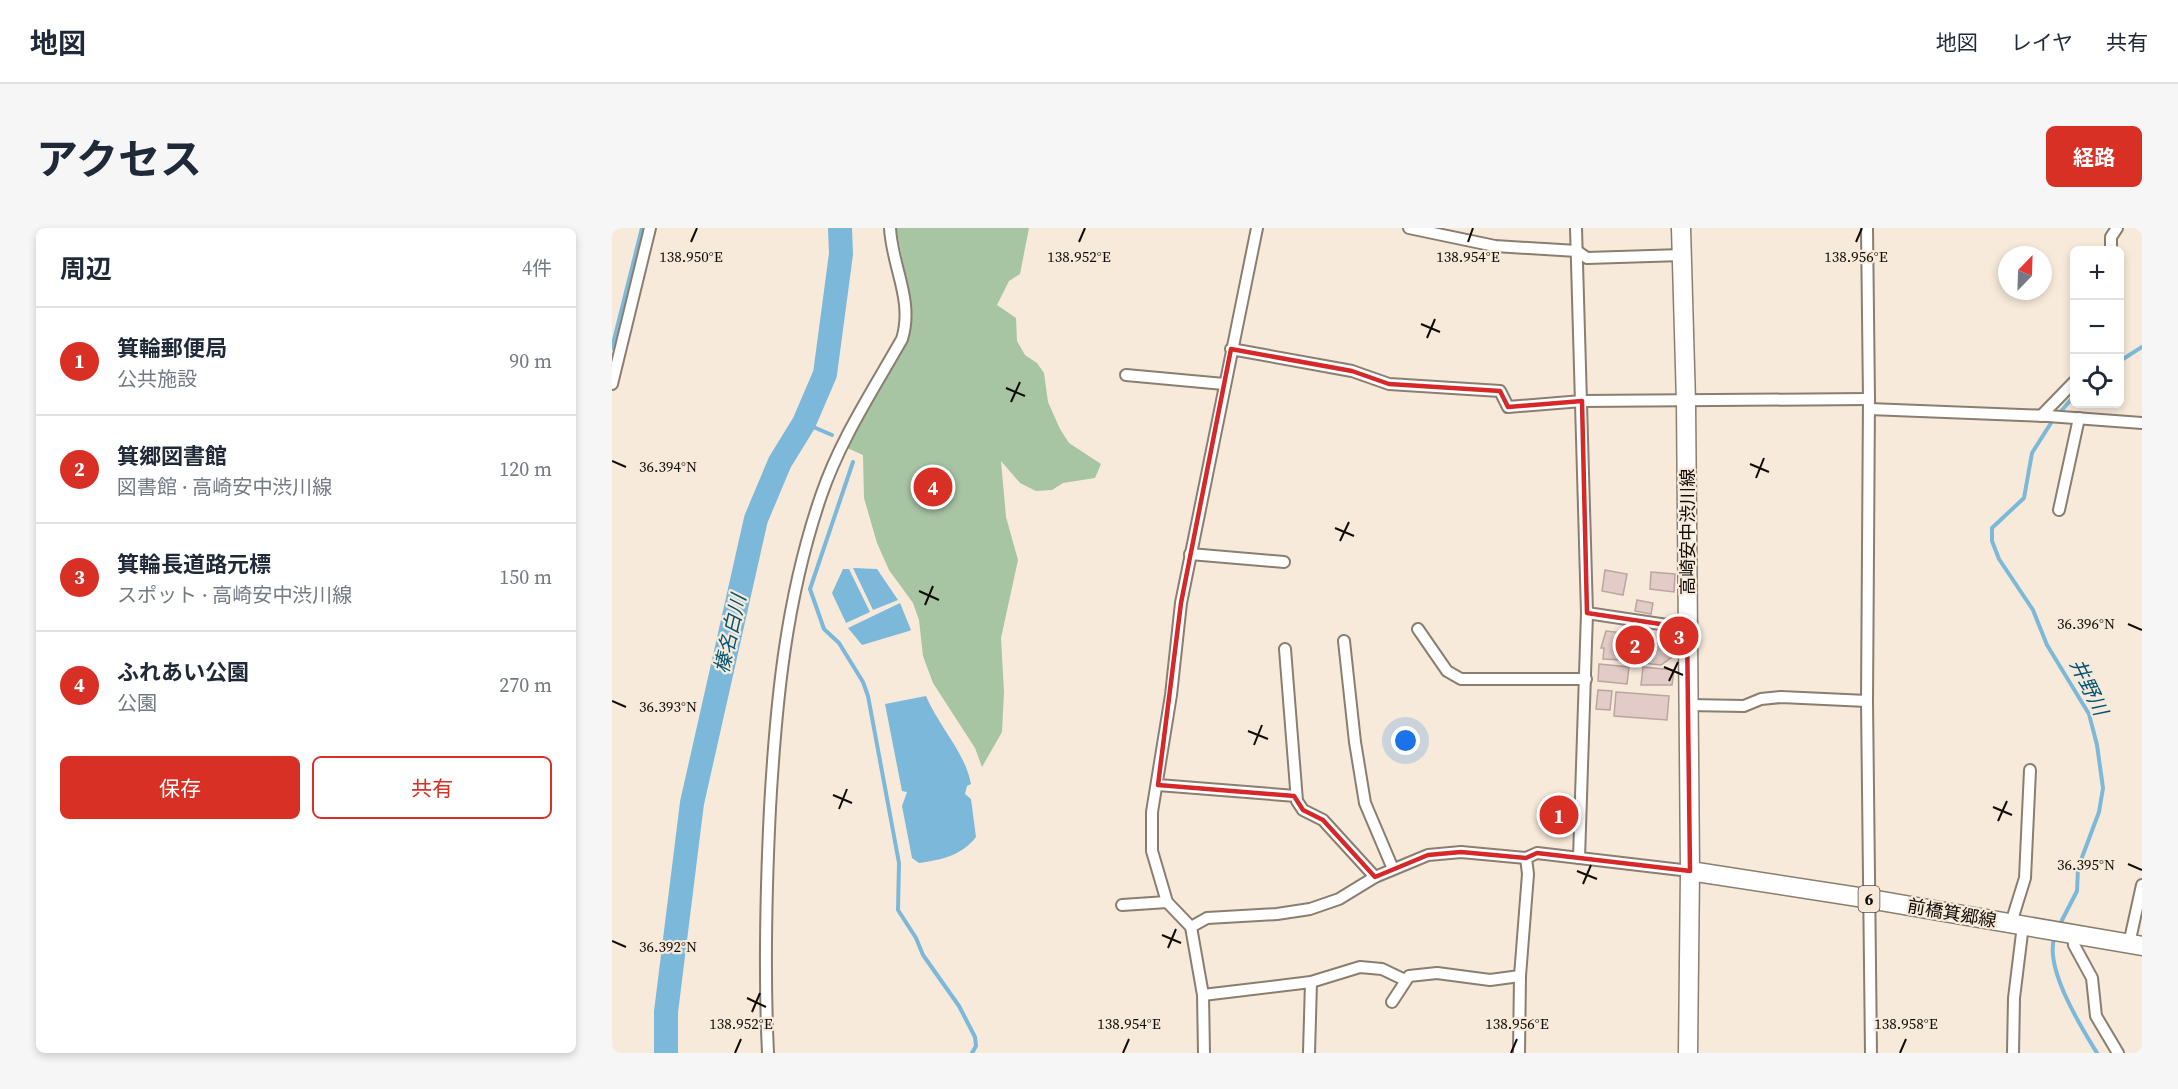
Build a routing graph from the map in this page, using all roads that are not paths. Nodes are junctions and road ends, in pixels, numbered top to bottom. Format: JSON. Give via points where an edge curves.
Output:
{"nodes":[{"id":1,"x":650,"y":228,"type":"edge"},
{"id":2,"x":890,"y":228,"type":"edge"},
{"id":3,"x":1257,"y":228,"type":"edge"},
{"id":4,"x":1408,"y":228,"type":"edge"},
{"id":5,"x":1576,"y":228,"type":"edge"},
{"id":6,"x":1681,"y":228,"type":"edge"},
{"id":7,"x":1867,"y":228,"type":"edge"},
{"id":8,"x":2117,"y":228,"type":"edge"},
{"id":9,"x":2111,"y":246,"type":"edge"},
{"id":10,"x":1576,"y":251,"type":"junction"},
{"id":11,"x":1682,"y":255,"type":"junction"},
{"id":12,"x":1231,"y":349,"type":"junction"},
{"id":13,"x":1126,"y":375,"type":"dead end"},
{"id":14,"x":612,"y":384,"type":"edge"},
{"id":15,"x":1224,"y":384,"type":"junction"},
{"id":16,"x":2070,"y":387,"type":"edge"},
{"id":17,"x":1582,"y":401,"type":"junction"},
{"id":18,"x":1686,"y":402,"type":"junction"},
{"id":19,"x":1869,"y":404,"type":"junction"},
{"id":20,"x":2044,"y":416,"type":"junction"},
{"id":21,"x":2079,"y":418,"type":"junction"},
{"id":22,"x":2142,"y":423,"type":"edge"},
{"id":23,"x":2059,"y":510,"type":"dead end"},
{"id":24,"x":1190,"y":554,"type":"junction"},
{"id":25,"x":1284,"y":562,"type":"dead end"},
{"id":26,"x":1587,"y":613,"type":"junction"},
{"id":27,"x":1687,"y":628,"type":"junction"},
{"id":28,"x":1418,"y":629,"type":"dead end"},
{"id":29,"x":1344,"y":641,"type":"dead end"},
{"id":30,"x":1285,"y":649,"type":"dead end"},
{"id":31,"x":1586,"y":679,"type":"junction"},
{"id":32,"x":1867,"y":701,"type":"junction"},
{"id":33,"x":1688,"y":705,"type":"junction"},
{"id":34,"x":2030,"y":770,"type":"dead end"},
{"id":35,"x":1158,"y":786,"type":"junction"},
{"id":36,"x":1296,"y":796,"type":"junction"},
{"id":37,"x":1526,"y":858,"type":"junction"},
{"id":38,"x":1579,"y":858,"type":"junction"},
{"id":39,"x":1393,"y":868,"type":"junction"},
{"id":40,"x":1690,"y":871,"type":"junction"},
{"id":41,"x":1375,"y":877,"type":"junction"},
{"id":42,"x":2142,"y":885,"type":"edge"},
{"id":43,"x":1871,"y":899,"type":"junction"},
{"id":44,"x":1167,"y":902,"type":"junction"},
{"id":45,"x":1122,"y":905,"type":"dead end"},
{"id":46,"x":2017,"y":924,"type":"junction"},
{"id":47,"x":1191,"y":927,"type":"junction"},
{"id":48,"x":2062,"y":931,"type":"junction"},
{"id":49,"x":2136,"y":945,"type":"edge"},
{"id":50,"x":1520,"y":976,"type":"junction"},
{"id":51,"x":1405,"y":980,"type":"junction"},
{"id":52,"x":1311,"y":982,"type":"junction"},
{"id":53,"x":1203,"y":995,"type":"junction"},
{"id":54,"x":1392,"y":1002,"type":"dead end"},
{"id":55,"x":768,"y":1053,"type":"edge"},
{"id":56,"x":1204,"y":1053,"type":"edge"},
{"id":57,"x":1309,"y":1053,"type":"edge"},
{"id":58,"x":1519,"y":1053,"type":"edge"},
{"id":59,"x":1688,"y":1053,"type":"edge"},
{"id":60,"x":1871,"y":1053,"type":"edge"},
{"id":61,"x":2013,"y":1053,"type":"edge"},
{"id":62,"x":2118,"y":1053,"type":"edge"}],
"edges":[{"from":1,"to":14,"type":"street"},
{"from":2,"to":55,"type":"street","via":[[906,297],[903,339],[838,454],[799,571],[785,634],[773,749],[765,897]]},
{"from":3,"to":12,"type":"street"},
{"from":4,"to":10,"type":"street","via":[[1495,246]]},
{"from":5,"to":10,"type":"street"},
{"from":6,"to":11,"type":"main road","name":"高崎安中渋川線"},
{"from":7,"to":19,"type":"street"},
{"from":8,"to":9,"type":"street"},
{"from":10,"to":11,"type":"street","via":[[1587,258]]},
{"from":10,"to":17,"type":"street"},
{"from":11,"to":18,"type":"main road","name":"高崎安中渋川線"},
{"from":12,"to":15,"type":"street"},
{"from":12,"to":17,"type":"street","via":[[1352,371],[1389,384],[1500,391],[1508,407]]},
{"from":13,"to":15,"type":"street"},
{"from":15,"to":24,"type":"street"},
{"from":16,"to":20,"type":"street"},
{"from":17,"to":18,"type":"street"},
{"from":17,"to":26,"type":"street"},
{"from":18,"to":19,"type":"street"},
{"from":18,"to":27,"type":"main road","name":"高崎安中渋川線"},
{"from":19,"to":20,"type":"street"},
{"from":19,"to":32,"type":"street"},
{"from":20,"to":21,"type":"street"},
{"from":21,"to":22,"type":"street"},
{"from":21,"to":23,"type":"street"},
{"from":24,"to":25,"type":"street"},
{"from":24,"to":35,"type":"street","via":[[1180,603]]},
{"from":26,"to":27,"type":"street"},
{"from":26,"to":31,"type":"street"},
{"from":27,"to":33,"type":"main road","name":"高崎安中渋川線"},
{"from":28,"to":31,"type":"street","via":[[1447,670],[1461,679]]},
{"from":29,"to":39,"type":"street","via":[[1365,802]]},
{"from":30,"to":36,"type":"street"},
{"from":31,"to":38,"type":"street"},
{"from":32,"to":33,"type":"street","via":[[1780,697],[1744,706]]},
{"from":32,"to":43,"type":"street"},
{"from":33,"to":40,"type":"main road","name":"高崎安中渋川線"},
{"from":34,"to":46,"type":"street","via":[[2025,878]]},
{"from":35,"to":36,"type":"street"},
{"from":35,"to":44,"type":"street","via":[[1151,834],[1154,861]]},
{"from":36,"to":41,"type":"street","via":[[1303,810],[1323,820]]},
{"from":37,"to":38,"type":"street","via":[[1537,853]]},
{"from":37,"to":39,"type":"street","via":[[1461,852],[1428,855]]},
{"from":37,"to":50,"type":"street"},
{"from":38,"to":40,"type":"street"},
{"from":39,"to":41,"type":"street"},
{"from":40,"to":43,"type":"main road","name":"前橋箕郷線","number":"6"},
{"from":40,"to":59,"type":"main road","name":"高崎安中渋川線"},
{"from":41,"to":47,"type":"street","via":[[1339,899],[1310,909],[1207,918]]},
{"from":42,"to":49,"type":"street"},
{"from":43,"to":46,"type":"main road","name":"前橋箕郷線","number":"6"},
{"from":43,"to":60,"type":"street"},
{"from":44,"to":45,"type":"street"},
{"from":44,"to":47,"type":"street"},
{"from":46,"to":48,"type":"main road","name":"前橋箕郷線","number":"6"},
{"from":46,"to":61,"type":"street"},
{"from":47,"to":53,"type":"street"},
{"from":48,"to":49,"type":"main road","name":"前橋箕郷線","number":"6"},
{"from":48,"to":62,"type":"street","via":[[2092,978],[2096,1016]]},
{"from":50,"to":51,"type":"street","via":[[1476,980],[1424,973]]},
{"from":50,"to":58,"type":"street"},
{"from":51,"to":52,"type":"street","via":[[1372,966]]},
{"from":51,"to":54,"type":"street"},
{"from":52,"to":53,"type":"street"},
{"from":52,"to":57,"type":"street"},
{"from":53,"to":56,"type":"street"}]}
